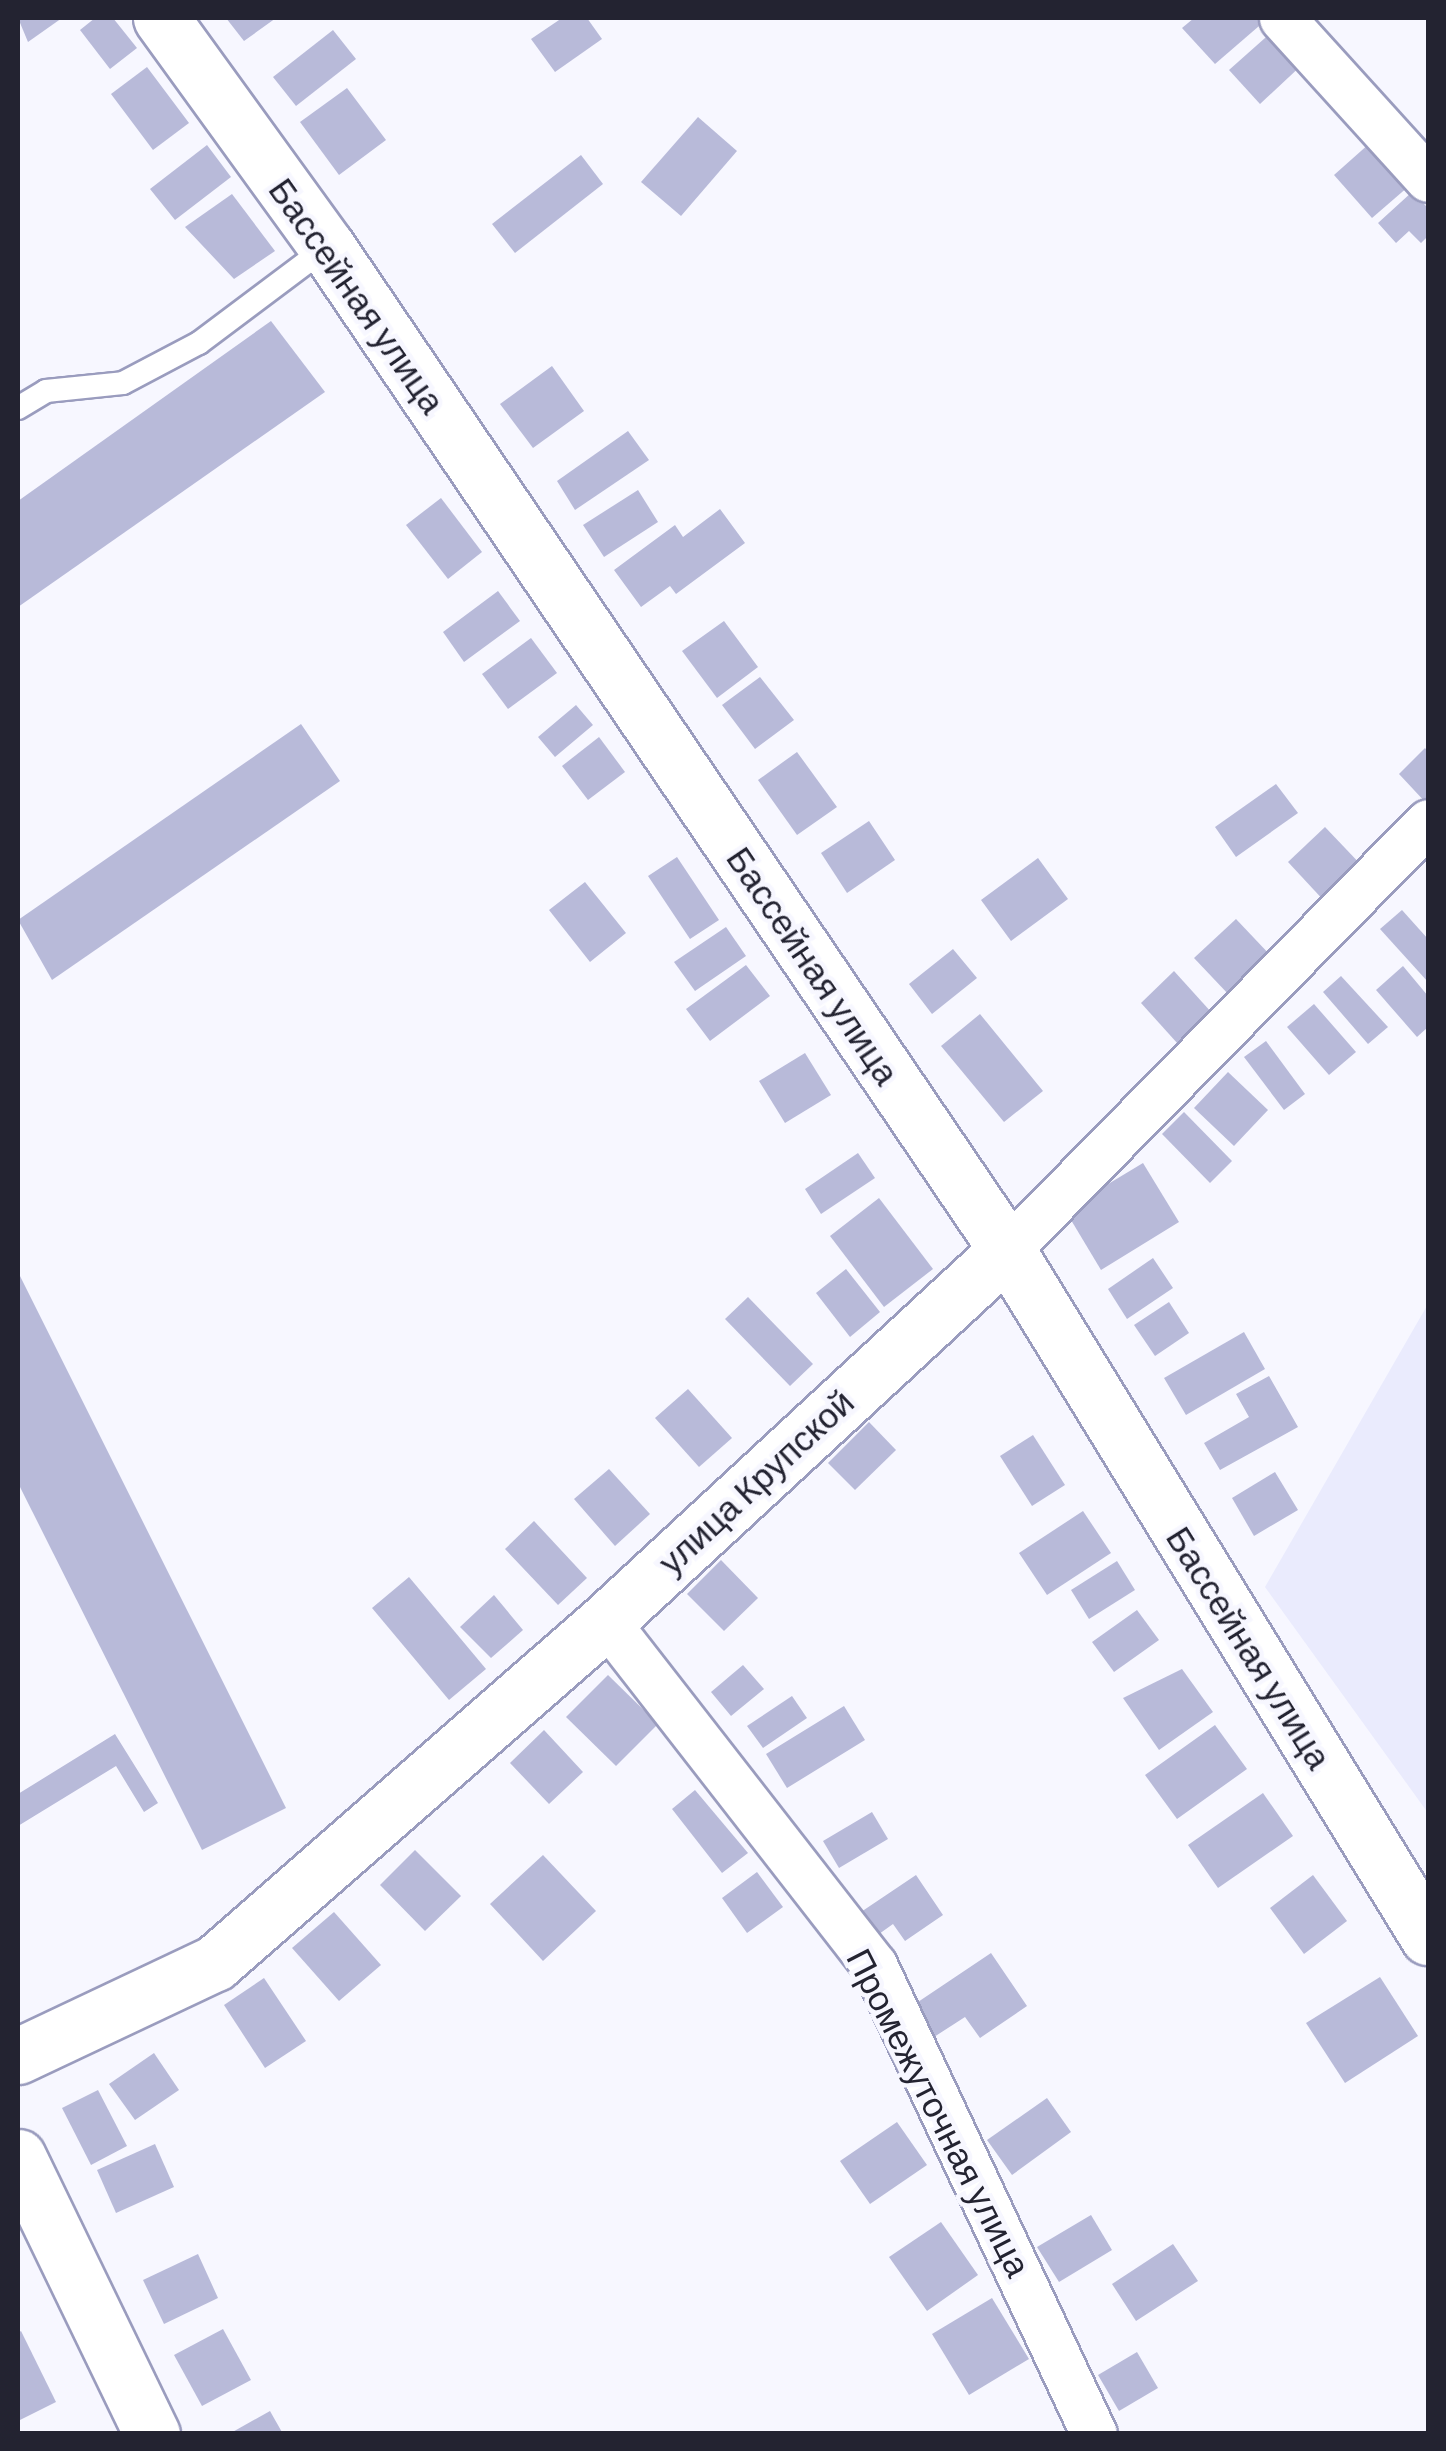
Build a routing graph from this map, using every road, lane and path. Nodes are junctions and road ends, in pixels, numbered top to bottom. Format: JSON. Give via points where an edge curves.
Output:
{"nodes":[{"id":1,"x":161,"y":18,"type":"edge"},
{"id":2,"x":1282,"y":18,"type":"edge"},
{"id":3,"x":1428,"y":179,"type":"edge"},
{"id":4,"x":327,"y":247,"type":"junction"},
{"id":5,"x":18,"y":408,"type":"edge"},
{"id":6,"x":1428,"y":822,"type":"edge"},
{"id":7,"x":1007,"y":1250,"type":"junction"},
{"id":8,"x":606,"y":1620,"type":"junction"},
{"id":9,"x":1428,"y":1937,"type":"edge"},
{"id":10,"x":18,"y":2056,"type":"edge"},
{"id":11,"x":18,"y":2157,"type":"edge"},
{"id":12,"x":18,"y":2226,"type":"edge"},
{"id":13,"x":118,"y":2434,"type":"edge"},
{"id":14,"x":152,"y":2434,"type":"edge"},
{"id":15,"x":1094,"y":2434,"type":"edge"}],
"edges":[{"from":1,"to":4,"type":"street","name":"Бассейная улица"},
{"from":2,"to":3,"type":"street"},
{"from":4,"to":5,"type":"lane","via":[[199,343],[123,384],[46,391]]},
{"from":4,"to":7,"type":"street","name":"Бассейная улица"},
{"from":6,"to":7,"type":"street","name":"улица Крупской"},
{"from":7,"to":8,"type":"street","name":"улица Крупской"},
{"from":7,"to":9,"type":"street","name":"Бассейная улица"},
{"from":8,"to":10,"type":"street","name":"улица Крупской","via":[[214,1963]]},
{"from":8,"to":15,"type":"street","name":"Промежуточная улица","via":[[874,1965]]},
{"from":11,"to":14,"type":"street"},
{"from":12,"to":13,"type":"street"}]}
